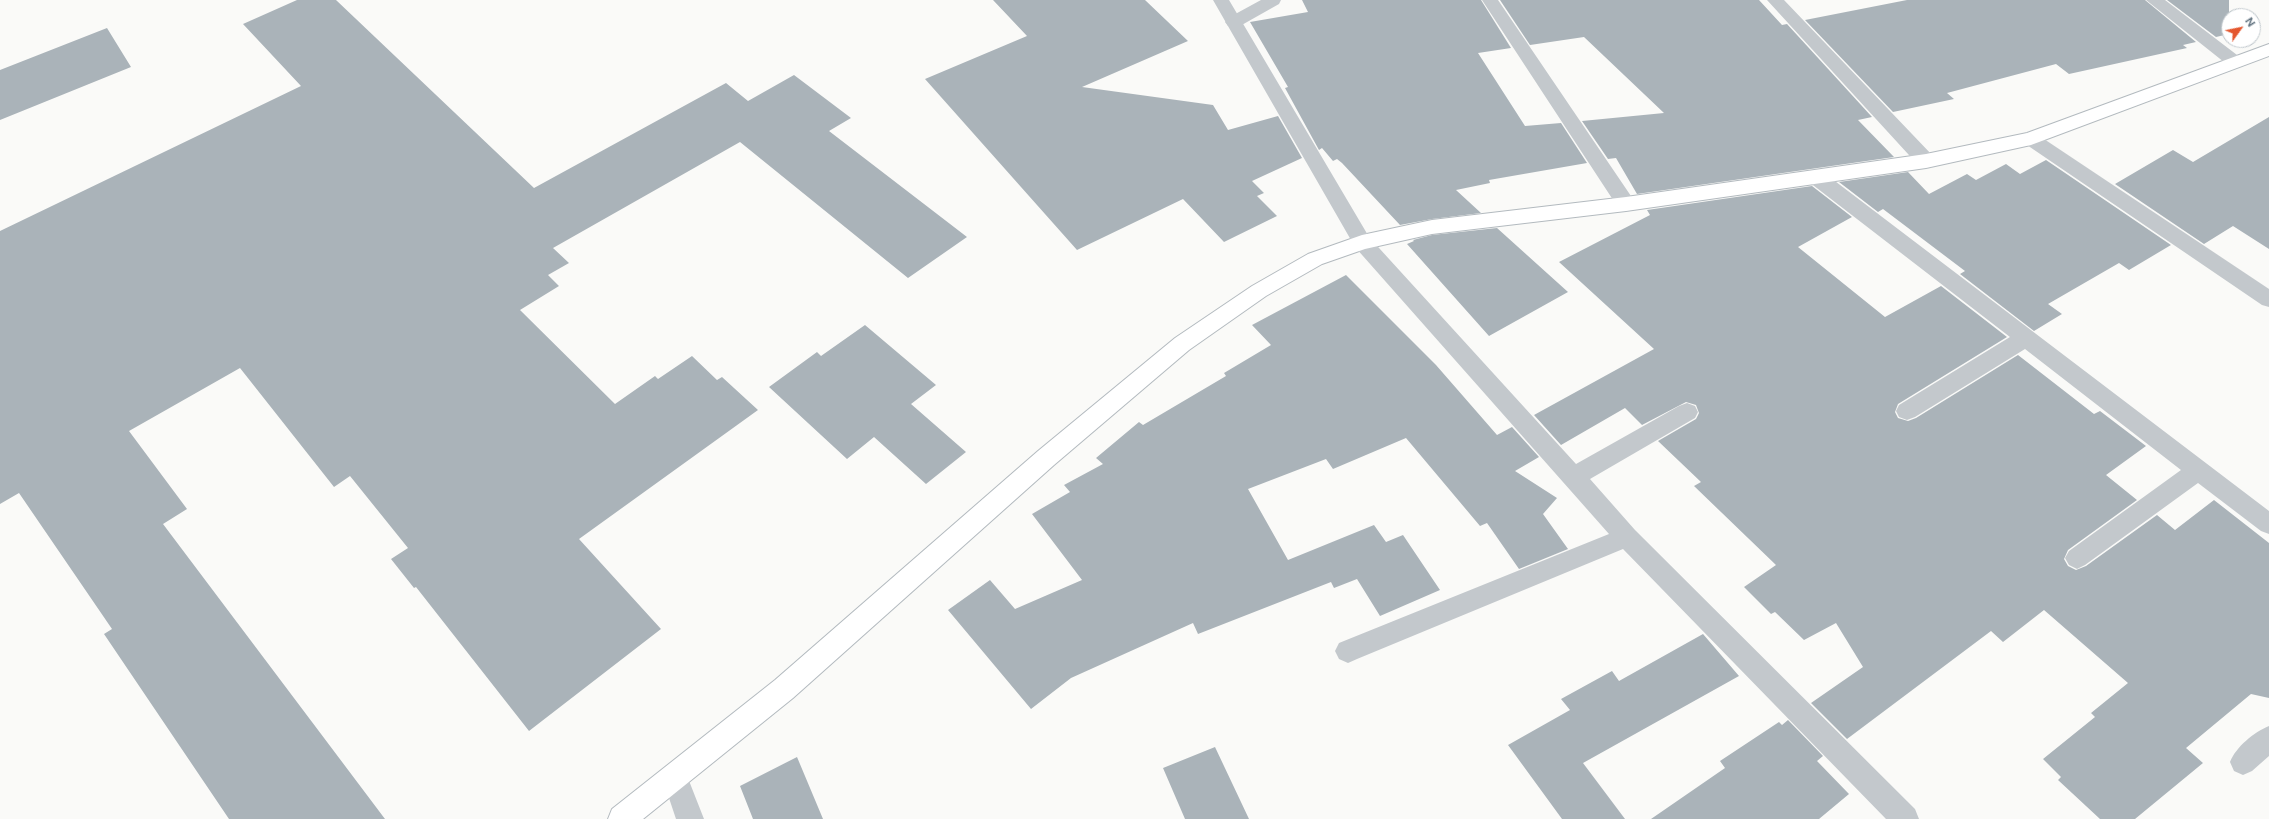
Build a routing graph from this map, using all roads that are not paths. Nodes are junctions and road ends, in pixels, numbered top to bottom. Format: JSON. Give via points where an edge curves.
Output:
{"nodes":[{"id":1,"x":1221,"y":0,"type":"edge"},
{"id":2,"x":1273,"y":0,"type":"edge"},
{"id":3,"x":1490,"y":0,"type":"edge"},
{"id":4,"x":1776,"y":0,"type":"edge"},
{"id":5,"x":2154,"y":0,"type":"edge"},
{"id":6,"x":1234,"y":22,"type":"junction"},
{"id":7,"x":2269,"y":50,"type":"edge"},
{"id":8,"x":2235,"y":62,"type":"junction"},
{"id":9,"x":2031,"y":139,"type":"junction"},
{"id":10,"x":1926,"y":161,"type":"junction"},
{"id":11,"x":1816,"y":177,"type":"junction"},
{"id":12,"x":1626,"y":204,"type":"junction"},
{"id":13,"x":1362,"y":242,"type":"junction"},
{"id":14,"x":2269,"y":299,"type":"edge"},
{"id":15,"x":2025,"y":338,"type":"junction"},
{"id":16,"x":1907,"y":411,"type":"dead end"},
{"id":17,"x":1687,"y":412,"type":"dead end"},
{"id":18,"x":2198,"y":470,"type":"junction"},
{"id":19,"x":1572,"y":478,"type":"junction"},
{"id":20,"x":2269,"y":524,"type":"edge"},
{"id":21,"x":1627,"y":537,"type":"junction"},
{"id":22,"x":2077,"y":558,"type":"dead end"},
{"id":23,"x":1348,"y":652,"type":"dead end"},
{"id":24,"x":2269,"y":739,"type":"edge"},
{"id":25,"x":2243,"y":762,"type":"dead end"},
{"id":26,"x":675,"y":777,"type":"junction"},
{"id":27,"x":1897,"y":817,"type":"edge"},
{"id":28,"x":622,"y":819,"type":"edge"},
{"id":29,"x":690,"y":819,"type":"edge"}],
"edges":[{"from":1,"to":6,"type":"street"},
{"from":2,"to":6,"type":"street"},
{"from":3,"to":12,"type":"street"},
{"from":4,"to":10,"type":"street"},
{"from":5,"to":8,"type":"street"},
{"from":6,"to":13,"type":"street"},
{"from":7,"to":8,"type":"street"},
{"from":8,"to":9,"type":"street"},
{"from":9,"to":10,"type":"street"},
{"from":9,"to":14,"type":"street"},
{"from":10,"to":11,"type":"street"},
{"from":11,"to":12,"type":"street"},
{"from":11,"to":15,"type":"street"},
{"from":12,"to":13,"type":"street","via":[[1432,227]]},
{"from":13,"to":19,"type":"street"},
{"from":13,"to":26,"type":"street","via":[[1315,259],[1259,291],[1182,344],[1046,458],[784,689]]},
{"from":15,"to":16,"type":"street"},
{"from":15,"to":18,"type":"street"},
{"from":17,"to":19,"type":"street"},
{"from":18,"to":20,"type":"street"},
{"from":18,"to":22,"type":"street"},
{"from":19,"to":21,"type":"street"},
{"from":21,"to":23,"type":"street"},
{"from":21,"to":27,"type":"street"},
{"from":24,"to":25,"type":"street"},
{"from":26,"to":28,"type":"street"},
{"from":26,"to":29,"type":"street"}]}
